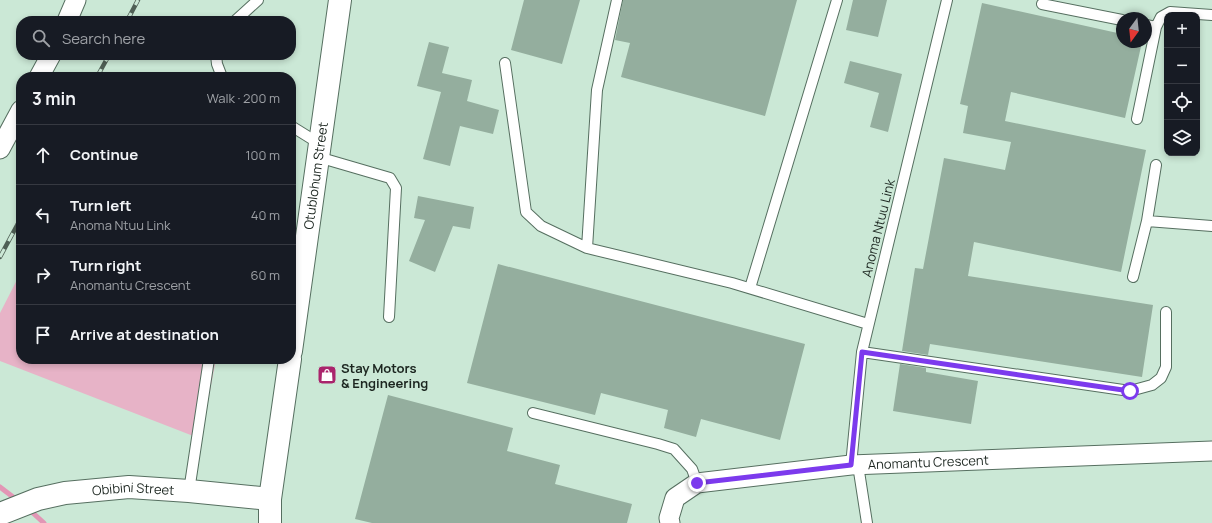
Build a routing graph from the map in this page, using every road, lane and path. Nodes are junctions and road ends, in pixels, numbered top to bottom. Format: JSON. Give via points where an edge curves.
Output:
{"nodes":[{"id":1,"x":76,"y":0,"type":"edge"},
{"id":2,"x":258,"y":0,"type":"edge"},
{"id":3,"x":340,"y":0,"type":"edge"},
{"id":4,"x":617,"y":0,"type":"edge"},
{"id":5,"x":837,"y":0,"type":"edge"},
{"id":6,"x":947,"y":0,"type":"edge"},
{"id":7,"x":1042,"y":4,"type":"dead end"},
{"id":8,"x":1212,"y":15,"type":"edge"},
{"id":9,"x":69,"y":16,"type":"edge"},
{"id":10,"x":240,"y":16,"type":"edge"},
{"id":11,"x":1116,"y":19,"type":"edge"},
{"id":12,"x":1152,"y":25,"type":"edge"},
{"id":13,"x":1148,"y":48,"type":"edge"},
{"id":14,"x":48,"y":60,"type":"edge"},
{"id":15,"x":217,"y":60,"type":"edge"},
{"id":16,"x":505,"y":63,"type":"dead end"},
{"id":17,"x":42,"y":72,"type":"edge"},
{"id":18,"x":220,"y":72,"type":"edge"},
{"id":19,"x":16,"y":119,"type":"edge"},
{"id":20,"x":1137,"y":119,"type":"dead end"},
{"id":21,"x":296,"y":130,"type":"edge"},
{"id":22,"x":0,"y":149,"type":"edge"},
{"id":23,"x":319,"y":151,"type":"junction"},
{"id":24,"x":1156,"y":165,"type":"dead end"},
{"id":25,"x":1147,"y":221,"type":"junction"},
{"id":26,"x":1212,"y":226,"type":"edge"},
{"id":27,"x":588,"y":248,"type":"junction"},
{"id":28,"x":1134,"y":277,"type":"dead end"},
{"id":29,"x":750,"y":288,"type":"junction"},
{"id":30,"x":1166,"y":312,"type":"dead end"},
{"id":31,"x":296,"y":315,"type":"edge"},
{"id":32,"x":389,"y":317,"type":"dead end"},
{"id":33,"x":868,"y":324,"type":"junction"},
{"id":34,"x":862,"y":352,"type":"junction"},
{"id":35,"x":208,"y":364,"type":"edge"},
{"id":36,"x":289,"y":364,"type":"edge"},
{"id":37,"x":533,"y":413,"type":"dead end"},
{"id":38,"x":1212,"y":451,"type":"edge"},
{"id":39,"x":854,"y":465,"type":"junction"},
{"id":40,"x":697,"y":483,"type":"junction"},
{"id":41,"x":188,"y":490,"type":"junction"},
{"id":42,"x":270,"y":499,"type":"junction"},
{"id":43,"x":0,"y":514,"type":"edge"},
{"id":44,"x":270,"y":523,"type":"edge"},
{"id":45,"x":670,"y":523,"type":"edge"},
{"id":46,"x":867,"y":523,"type":"edge"}],
"edges":[{"from":1,"to":9,"type":"street"},
{"from":2,"to":10,"type":"lane"},
{"from":3,"to":23,"type":"street","name":"Otublohum Street"},
{"from":4,"to":27,"type":"lane","via":[[597,90]]},
{"from":5,"to":29,"type":"lane"},
{"from":6,"to":33,"type":"lane","name":"Anoma Ntuu Link"},
{"from":7,"to":11,"type":"lane"},
{"from":8,"to":12,"type":"lane","via":[[1170,12]]},
{"from":13,"to":20,"type":"lane"},
{"from":14,"to":17,"type":"street"},
{"from":15,"to":18,"type":"lane"},
{"from":16,"to":27,"type":"lane","via":[[526,212],[541,226]]},
{"from":19,"to":22,"type":"street"},
{"from":21,"to":23,"type":"lane"},
{"from":23,"to":31,"type":"street","name":"Otublohum Street"},
{"from":23,"to":32,"type":"lane","via":[[390,178],[396,188]]},
{"from":24,"to":25,"type":"lane"},
{"from":25,"to":26,"type":"lane"},
{"from":25,"to":28,"type":"lane"},
{"from":27,"to":29,"type":"lane"},
{"from":29,"to":33,"type":"lane"},
{"from":30,"to":34,"type":"lane","via":[[1166,367],[1161,378],[1152,385],[1130,391]]},
{"from":33,"to":34,"type":"lane","name":"Anoma Ntuu Link"},
{"from":34,"to":39,"type":"lane","name":"Anoma Ntuu Link"},
{"from":35,"to":41,"type":"lane"},
{"from":36,"to":42,"type":"street"},
{"from":37,"to":40,"type":"lane","via":[[674,449],[692,469]]},
{"from":38,"to":39,"type":"street","name":"Anomantu Crescent"},
{"from":39,"to":40,"type":"street","name":"Anomantu Crescent"},
{"from":39,"to":46,"type":"lane","name":"Anoma Ntuu Link"},
{"from":40,"to":45,"type":"street","name":"Anomantu Crescent","via":[[675,498]]},
{"from":41,"to":42,"type":"street","name":"Obibini Street"},
{"from":41,"to":43,"type":"street","name":"Obibini Street","via":[[129,487],[66,493],[38,499]]},
{"from":42,"to":44,"type":"street"}]}
